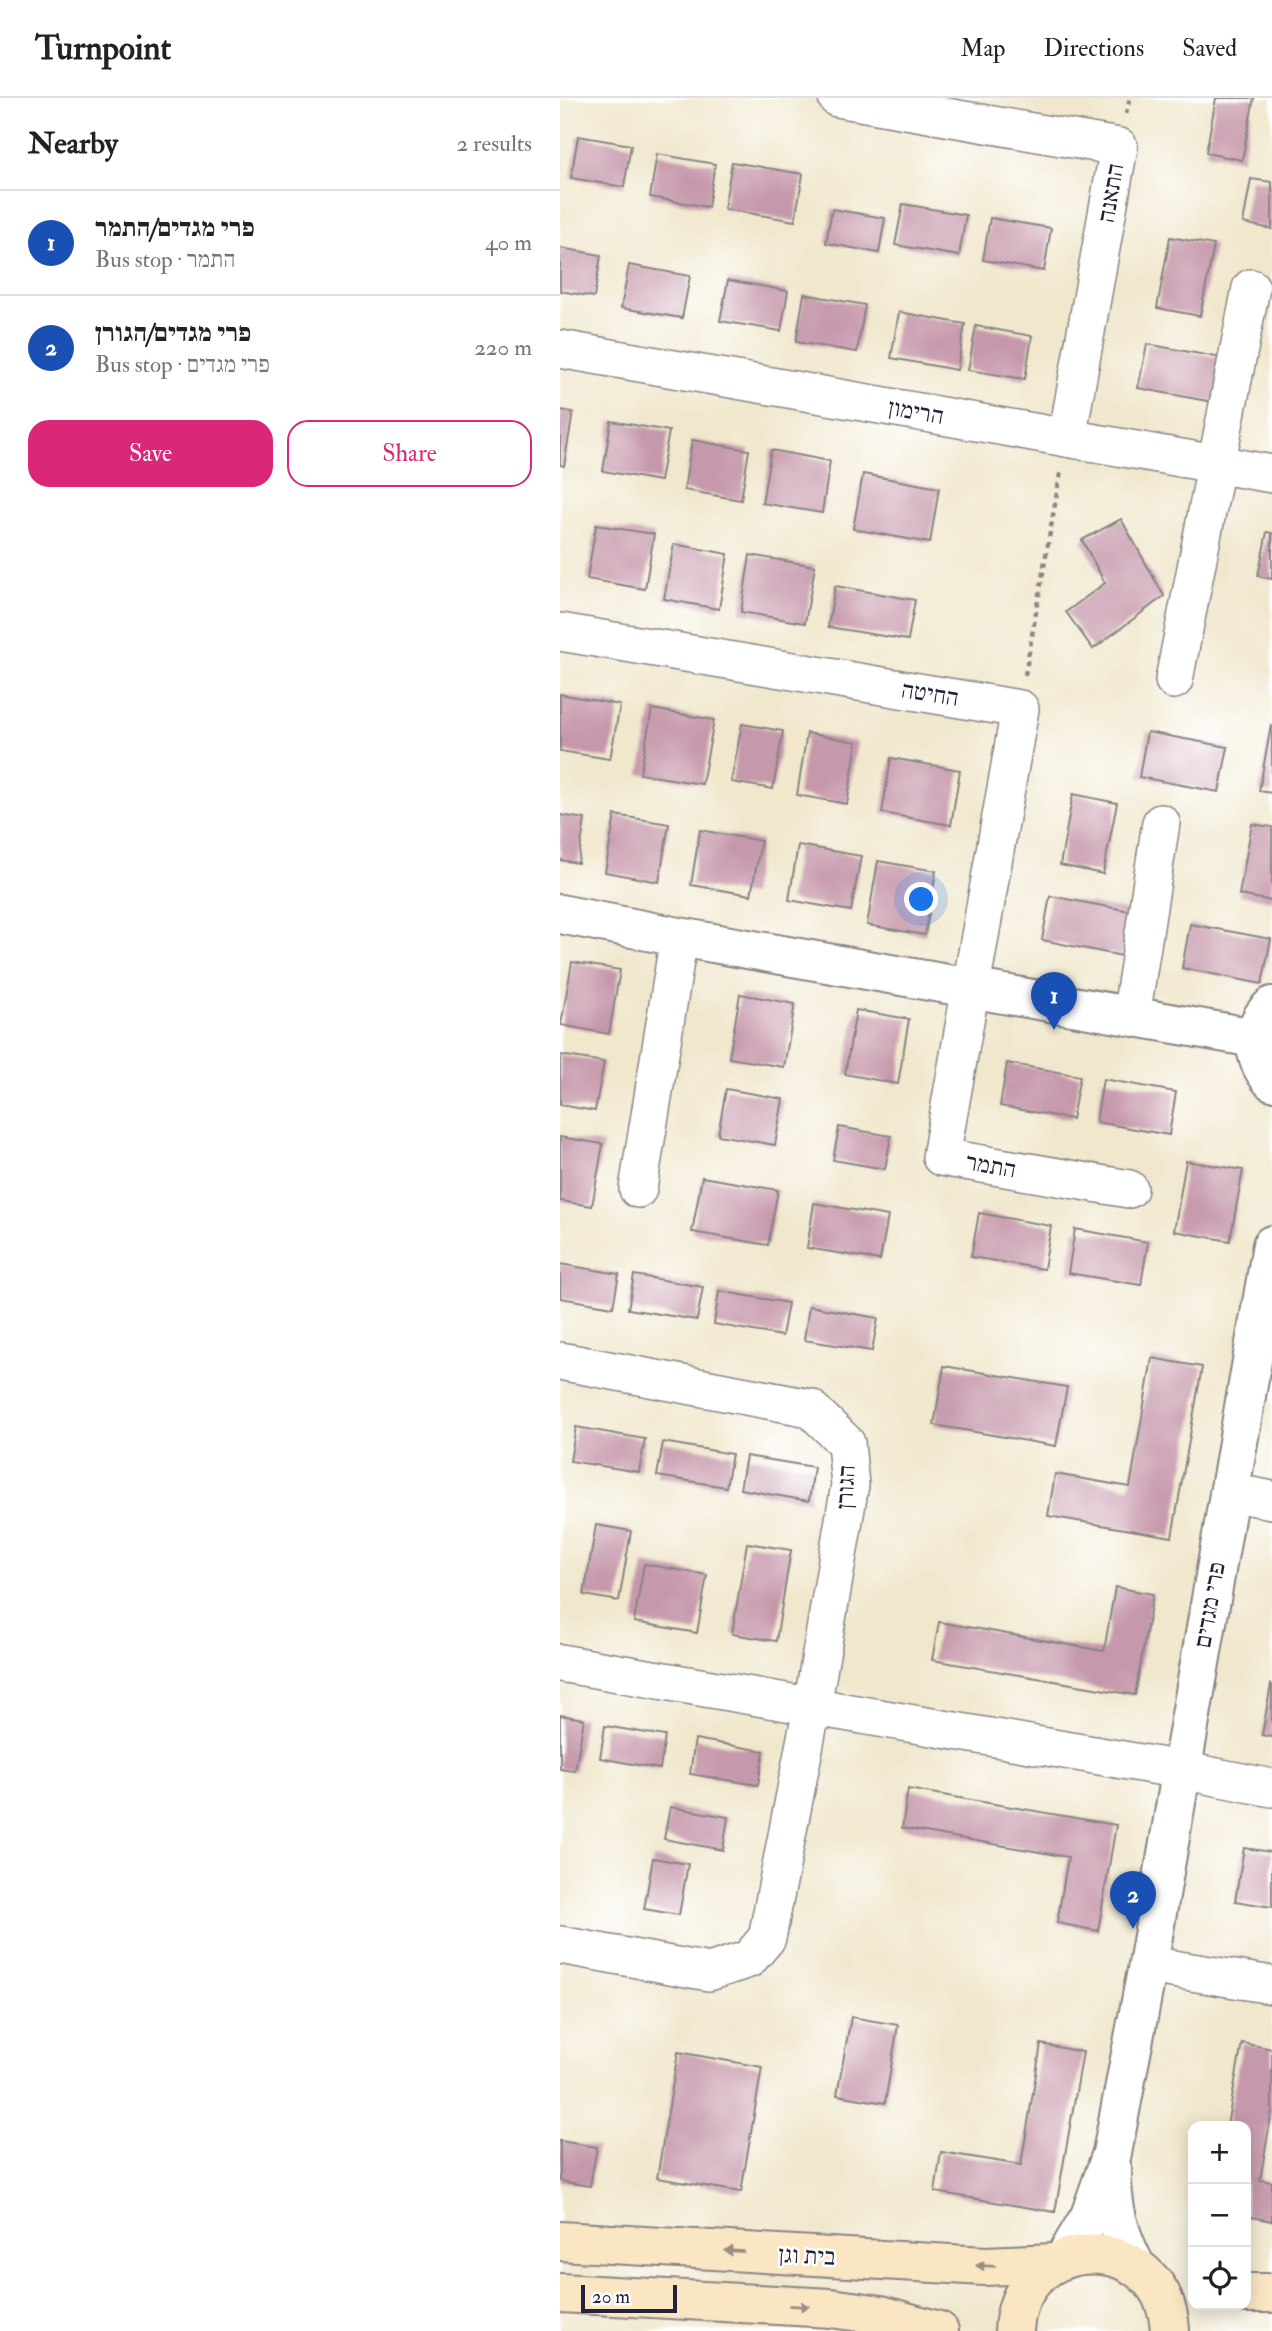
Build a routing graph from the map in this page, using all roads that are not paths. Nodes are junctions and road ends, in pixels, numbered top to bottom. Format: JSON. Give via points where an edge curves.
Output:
{"nodes":[{"id":1,"x":837,"y":98,"type":"edge"},
{"id":2,"x":1251,"y":288,"type":"dead end"},
{"id":3,"x":560,"y":349,"type":"edge"},
{"id":4,"x":1067,"y":438,"type":"junction"},
{"id":5,"x":1217,"y":464,"type":"junction"},
{"id":6,"x":1272,"y":474,"type":"edge"},
{"id":7,"x":560,"y":632,"type":"edge"},
{"id":8,"x":1174,"y":680,"type":"dead end"},
{"id":9,"x":1161,"y":822,"type":"dead end"},
{"id":10,"x":560,"y":914,"type":"edge"},
{"id":11,"x":679,"y":937,"type":"junction"},
{"id":12,"x":970,"y":988,"type":"junction"},
{"id":13,"x":1131,"y":1017,"type":"junction"},
{"id":14,"x":1264,"y":1022,"type":"edge"},
{"id":15,"x":1272,"y":1081,"type":"edge"},
{"id":16,"x":638,"y":1189,"type":"dead end"},
{"id":17,"x":1129,"y":1189,"type":"dead end"},
{"id":18,"x":1272,"y":1245,"type":"edge"},
{"id":19,"x":560,"y":1362,"type":"edge"},
{"id":20,"x":1229,"y":1492,"type":"junction"},
{"id":21,"x":1272,"y":1500,"type":"edge"},
{"id":22,"x":560,"y":1663,"type":"edge"},
{"id":23,"x":812,"y":1707,"type":"junction"},
{"id":24,"x":1181,"y":1770,"type":"junction"},
{"id":25,"x":1272,"y":1788,"type":"edge"},
{"id":26,"x":560,"y":1945,"type":"edge"},
{"id":27,"x":1148,"y":1965,"type":"junction"},
{"id":28,"x":1272,"y":1985,"type":"edge"},
{"id":29,"x":1112,"y":2153,"type":"junction"},
{"id":30,"x":560,"y":2241,"type":"edge"},
{"id":31,"x":1059,"y":2261,"type":"junction"},
{"id":32,"x":1141,"y":2271,"type":"junction"},
{"id":33,"x":1188,"y":2285,"type":"edge"},
{"id":34,"x":560,"y":2293,"type":"edge"},
{"id":35,"x":1251,"y":2293,"type":"edge"},
{"id":36,"x":1272,"y":2293,"type":"edge"},
{"id":37,"x":939,"y":2331,"type":"edge"},
{"id":38,"x":1014,"y":2331,"type":"edge"},
{"id":39,"x":1170,"y":2331,"type":"edge"}],
"edges":[{"from":1,"to":4,"type":"street","name":"התאנה","via":[[1119,147]]},
{"from":2,"to":5,"type":"street"},
{"from":3,"to":4,"type":"street","name":"הרימון"},
{"from":4,"to":5,"type":"street","name":"הרימון"},
{"from":5,"to":6,"type":"street","name":"הרימון"},
{"from":5,"to":8,"type":"street"},
{"from":7,"to":12,"type":"street","name":"החיטה","via":[[1020,709]]},
{"from":9,"to":13,"type":"street"},
{"from":10,"to":11,"type":"street"},
{"from":11,"to":12,"type":"street"},
{"from":11,"to":16,"type":"street"},
{"from":12,"to":13,"type":"street"},
{"from":12,"to":17,"type":"street","name":"התמר","via":[[941,1157]]},
{"from":13,"to":14,"type":"street"},
{"from":14,"to":15,"type":"street","via":[[1256,1053]]},
{"from":18,"to":20,"type":"street","name":"פרי מגדים"},
{"from":19,"to":23,"type":"street","name":"הגורן","via":[[810,1408],[846,1443],[850,1485]]},
{"from":20,"to":21,"type":"street"},
{"from":20,"to":24,"type":"street","name":"פרי מגדים"},
{"from":22,"to":23,"type":"street"},
{"from":23,"to":24,"type":"street"},
{"from":23,"to":26,"type":"street","name":"הגורן","via":[[767,1938],[750,1959],[709,1972]]},
{"from":24,"to":25,"type":"street"},
{"from":24,"to":27,"type":"street","name":"פרי מגדים"},
{"from":27,"to":28,"type":"street"},
{"from":27,"to":29,"type":"street","name":"פרי מגדים"},
{"from":29,"to":31,"type":"street","name":"פרי מגדים","via":[[1090,2216]]},
{"from":29,"to":32,"type":"street","name":"פרי מגדים","via":[[1115,2217],[1123,2244]]},
{"from":31,"to":30,"type":"main road","name":"בית וגן","one_way":true,"via":[[985,2266]]},
{"from":31,"to":32,"type":"main road","name":"בית וגן","via":[[1101,2254]]},
{"from":31,"to":38,"type":"main road","via":[[1027,2287]]},
{"from":32,"to":33,"type":"main road"},
{"from":32,"to":39,"type":"main road","via":[[1166,2304]]},
{"from":34,"to":37,"type":"main road","name":"בית וגן","one_way":true,"via":[[831,2308],[905,2320]]},
{"from":35,"to":36,"type":"main road"}]}
